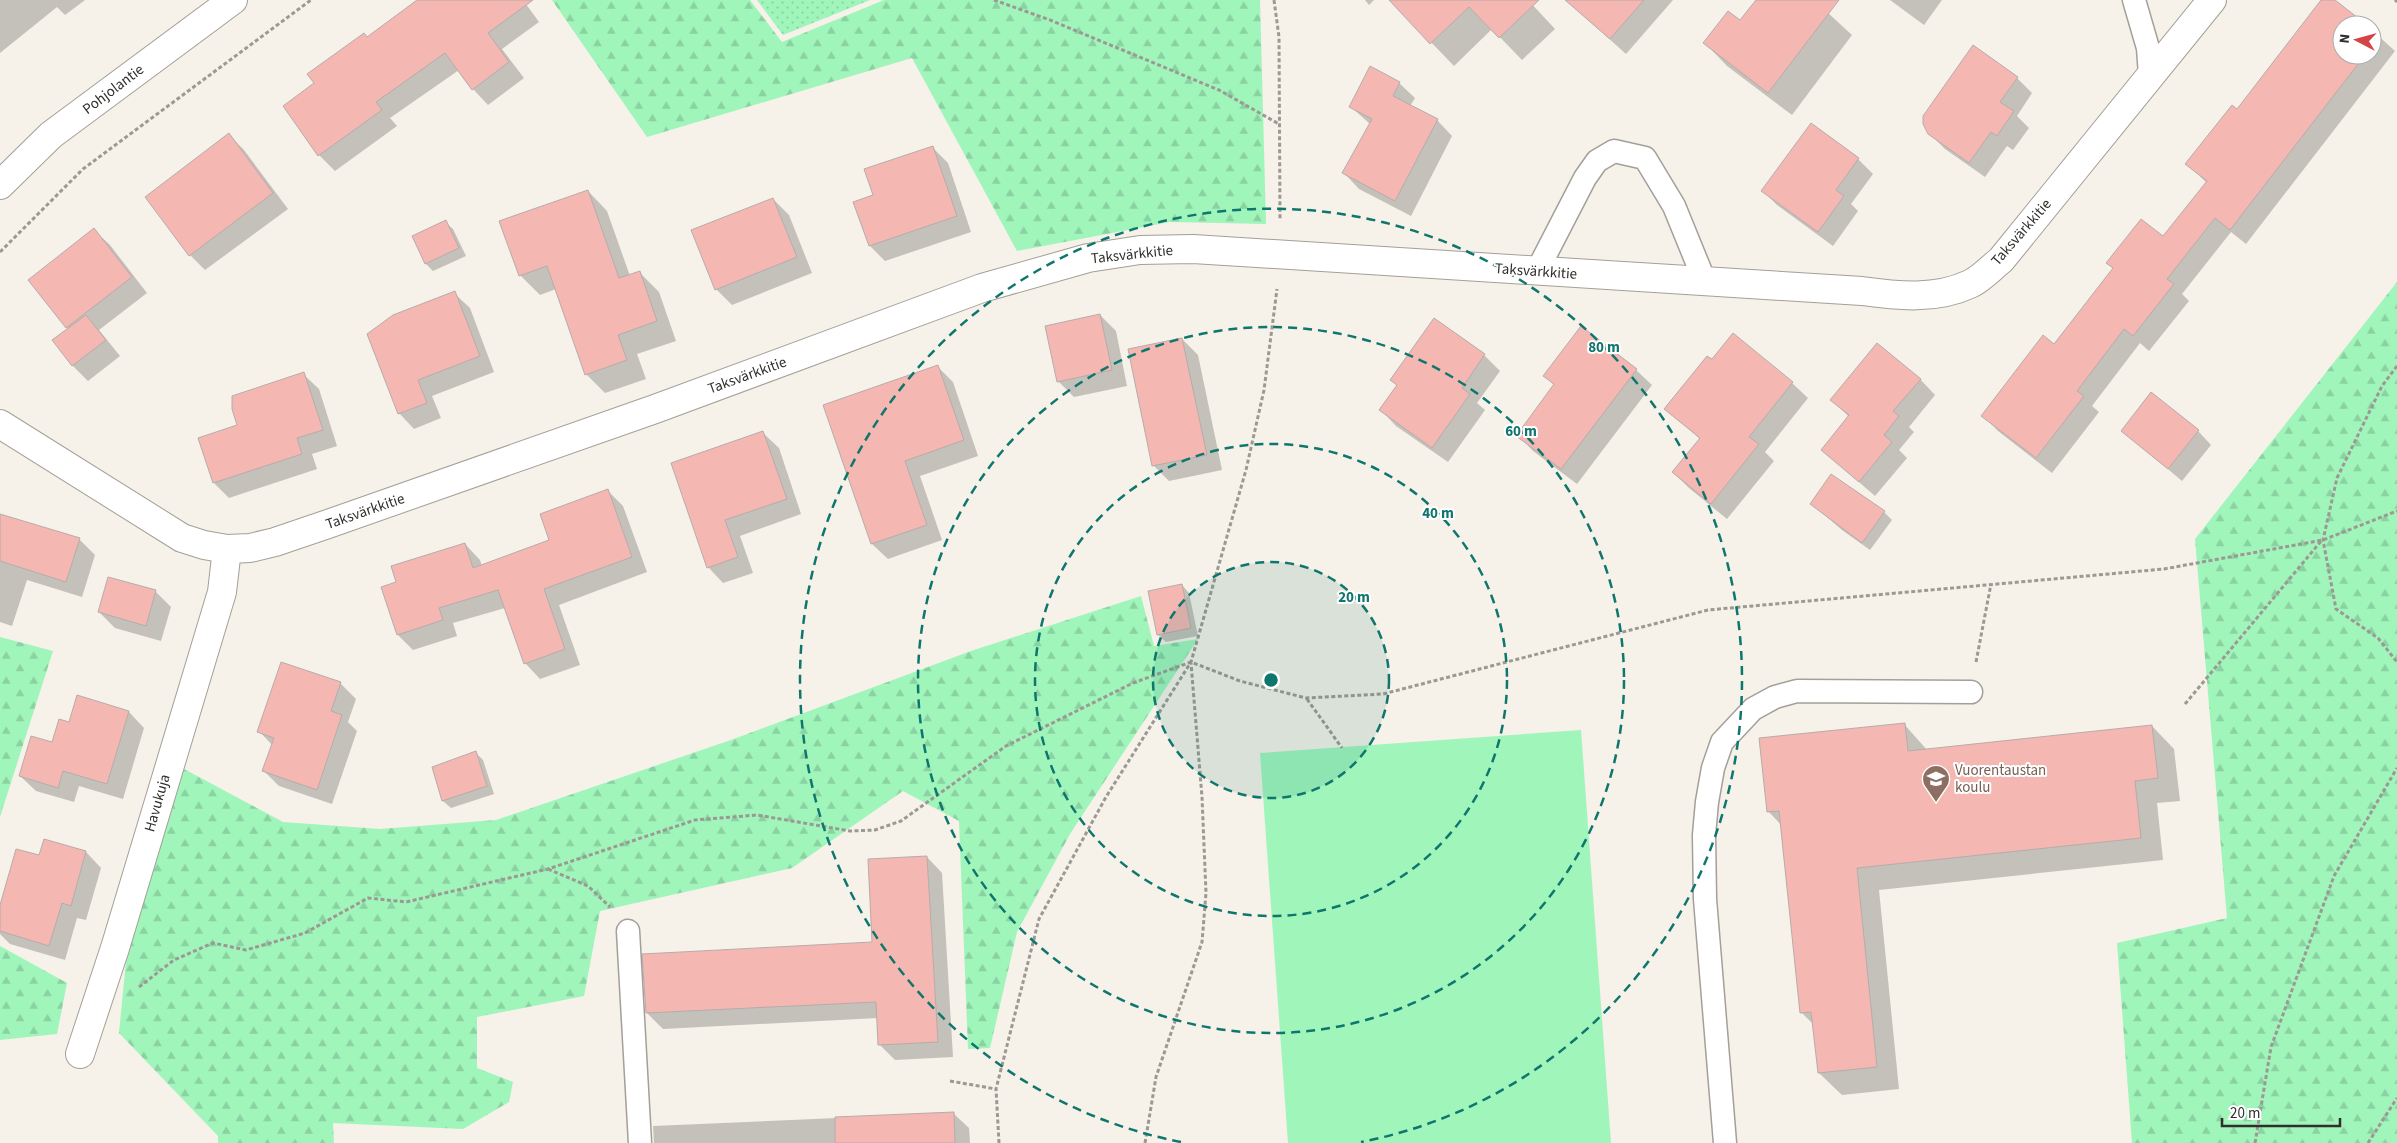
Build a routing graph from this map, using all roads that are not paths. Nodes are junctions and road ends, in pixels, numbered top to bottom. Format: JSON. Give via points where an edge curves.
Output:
{"nodes":[{"id":1,"x":233,"y":0,"type":"edge"},
{"id":2,"x":2134,"y":0,"type":"edge"},
{"id":3,"x":2212,"y":0,"type":"edge"},
{"id":4,"x":2150,"y":75,"type":"junction"},
{"id":5,"x":0,"y":185,"type":"edge"},
{"id":6,"x":1537,"y":272,"type":"junction"},
{"id":7,"x":1705,"y":282,"type":"junction"},
{"id":8,"x":0,"y":424,"type":"edge"},
{"id":9,"x":227,"y":549,"type":"junction"},
{"id":10,"x":1971,"y":692,"type":"road end"},
{"id":11,"x":628,"y":931,"type":"road end"},
{"id":12,"x":80,"y":1054,"type":"dead end"},
{"id":13,"x":640,"y":1143,"type":"edge"},
{"id":14,"x":1725,"y":1143,"type":"edge"}],
"edges":[{"from":1,"to":5,"type":"street","name":"Pohjolantie","via":[[52,134]]},
{"from":2,"to":4,"type":"lane","via":[[2148,48]]},
{"from":3,"to":4,"type":"street","name":"Taksvärkkitie"},
{"from":4,"to":7,"type":"street","name":"Taksvärkkitie","via":[[2001,260],[1971,284],[1941,294],[1902,296]]},
{"from":6,"to":7,"type":"street","name":"Taksvärkkitie"},
{"from":6,"to":7,"type":"lane","via":[[1584,178],[1597,162],[1614,151],[1645,158],[1674,206]]},
{"from":6,"to":9,"type":"street","name":"Taksvärkkitie","via":[[1193,249],[1140,250],[1088,258],[982,288],[655,409],[328,524],[250,548]]},
{"from":8,"to":9,"type":"street","name":"Taksvärkkitie","via":[[182,538]]},
{"from":9,"to":12,"type":"street","name":"Havukuja","via":[[222,592]]},
{"from":10,"to":14,"type":"lane","via":[[1797,691],[1775,697],[1752,709],[1722,742],[1713,768],[1704,835],[1705,899]]},
{"from":11,"to":13,"type":"lane"}]}
